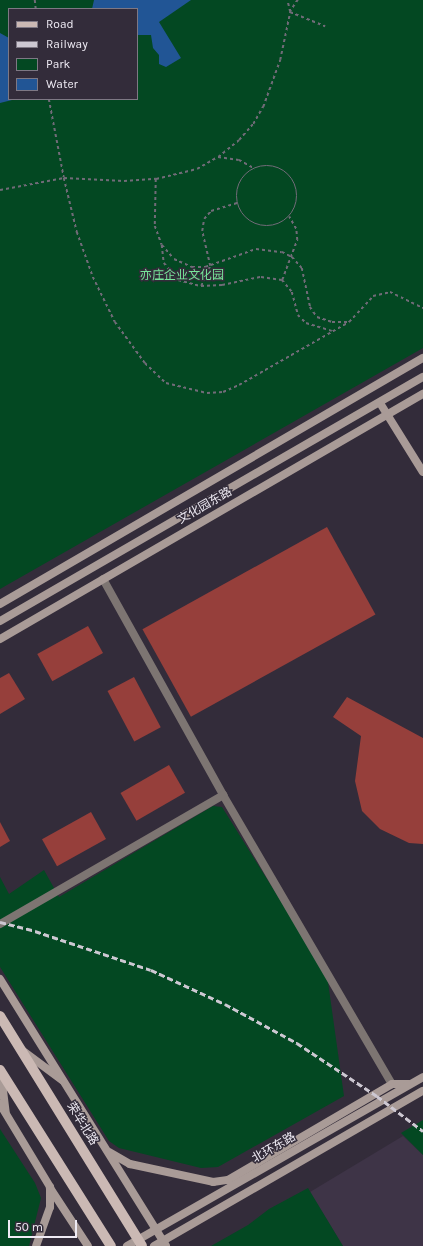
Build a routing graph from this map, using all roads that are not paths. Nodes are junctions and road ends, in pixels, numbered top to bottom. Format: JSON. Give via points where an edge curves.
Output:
{"nodes":[{"id":1,"x":423,"y":358,"type":"edge"},
{"id":2,"x":423,"y":377,"type":"edge"},
{"id":3,"x":423,"y":394,"type":"edge"},
{"id":4,"x":380,"y":403,"type":"junction"},
{"id":5,"x":388,"y":414,"type":"junction"},
{"id":6,"x":423,"y":472,"type":"edge"},
{"id":7,"x":103,"y":579,"type":"junction"},
{"id":8,"x":0,"y":604,"type":"edge"},
{"id":9,"x":10,"y":615,"type":"junction"},
{"id":10,"x":0,"y":618,"type":"edge"},
{"id":11,"x":0,"y":621,"type":"edge"},
{"id":12,"x":0,"y":639,"type":"edge"},
{"id":13,"x":223,"y":794,"type":"junction"},
{"id":14,"x":0,"y":924,"type":"edge"},
{"id":15,"x":0,"y":979,"type":"edge"},
{"id":16,"x":0,"y":1016,"type":"edge"},
{"id":17,"x":20,"y":1049,"type":"junction"},
{"id":18,"x":0,"y":1071,"type":"edge"},
{"id":19,"x":423,"y":1077,"type":"edge"},
{"id":20,"x":65,"y":1083,"type":"junction"},
{"id":21,"x":392,"y":1084,"type":"junction"},
{"id":22,"x":412,"y":1084,"type":"junction"},
{"id":23,"x":423,"y":1091,"type":"edge"},
{"id":24,"x":0,"y":1104,"type":"edge"},
{"id":25,"x":7,"y":1115,"type":"junction"},
{"id":26,"x":109,"y":1152,"type":"junction"},
{"id":27,"x":50,"y":1187,"type":"junction"},
{"id":28,"x":156,"y":1229,"type":"junction"},
{"id":29,"x":140,"y":1243,"type":"edge"},
{"id":30,"x":165,"y":1244,"type":"edge"},
{"id":31,"x":36,"y":1246,"type":"edge"},
{"id":32,"x":88,"y":1246,"type":"edge"},
{"id":33,"x":111,"y":1246,"type":"edge"},
{"id":34,"x":127,"y":1246,"type":"edge"},
{"id":35,"x":154,"y":1246,"type":"edge"}],
"edges":[{"from":1,"to":8,"type":"street"},
{"from":2,"to":4,"type":"street","name":"文化园东路"},
{"from":3,"to":5,"type":"street","name":"文化园东路"},
{"from":4,"to":5,"type":"street"},
{"from":4,"to":9,"type":"street","name":"文化园东路"},
{"from":5,"to":6,"type":"street"},
{"from":5,"to":7,"type":"street","name":"文化园东路"},
{"from":7,"to":12,"type":"street","name":"文化园东路"},
{"from":7,"to":13,"type":"street"},
{"from":9,"to":10,"type":"street"},
{"from":9,"to":11,"type":"street","name":"文化园东路"},
{"from":13,"to":14,"type":"street"},
{"from":13,"to":21,"type":"street"},
{"from":15,"to":20,"type":"street"},
{"from":16,"to":17,"type":"main road","name":"荣华北路"},
{"from":17,"to":20,"type":"street"},
{"from":17,"to":29,"type":"main road","name":"荣华北路"},
{"from":18,"to":25,"type":"street"},
{"from":18,"to":33,"type":"main road"},
{"from":19,"to":22,"type":"street","name":"北环东路"},
{"from":20,"to":26,"type":"street"},
{"from":21,"to":22,"type":"street"},
{"from":21,"to":26,"type":"street","via":[[228,1180],[213,1182],[130,1164]]},
{"from":22,"to":28,"type":"street","name":"北环东路"},
{"from":23,"to":30,"type":"street","name":"北环东路"},
{"from":24,"to":25,"type":"street"},
{"from":25,"to":27,"type":"street"},
{"from":26,"to":28,"type":"street"},
{"from":27,"to":31,"type":"street","via":[[50,1207]]},
{"from":27,"to":32,"type":"street"},
{"from":28,"to":29,"type":"street","name":"北环东路"},
{"from":28,"to":30,"type":"street"},
{"from":29,"to":34,"type":"street","name":"北环东路"},
{"from":30,"to":35,"type":"street","name":"北环东路"}]}
